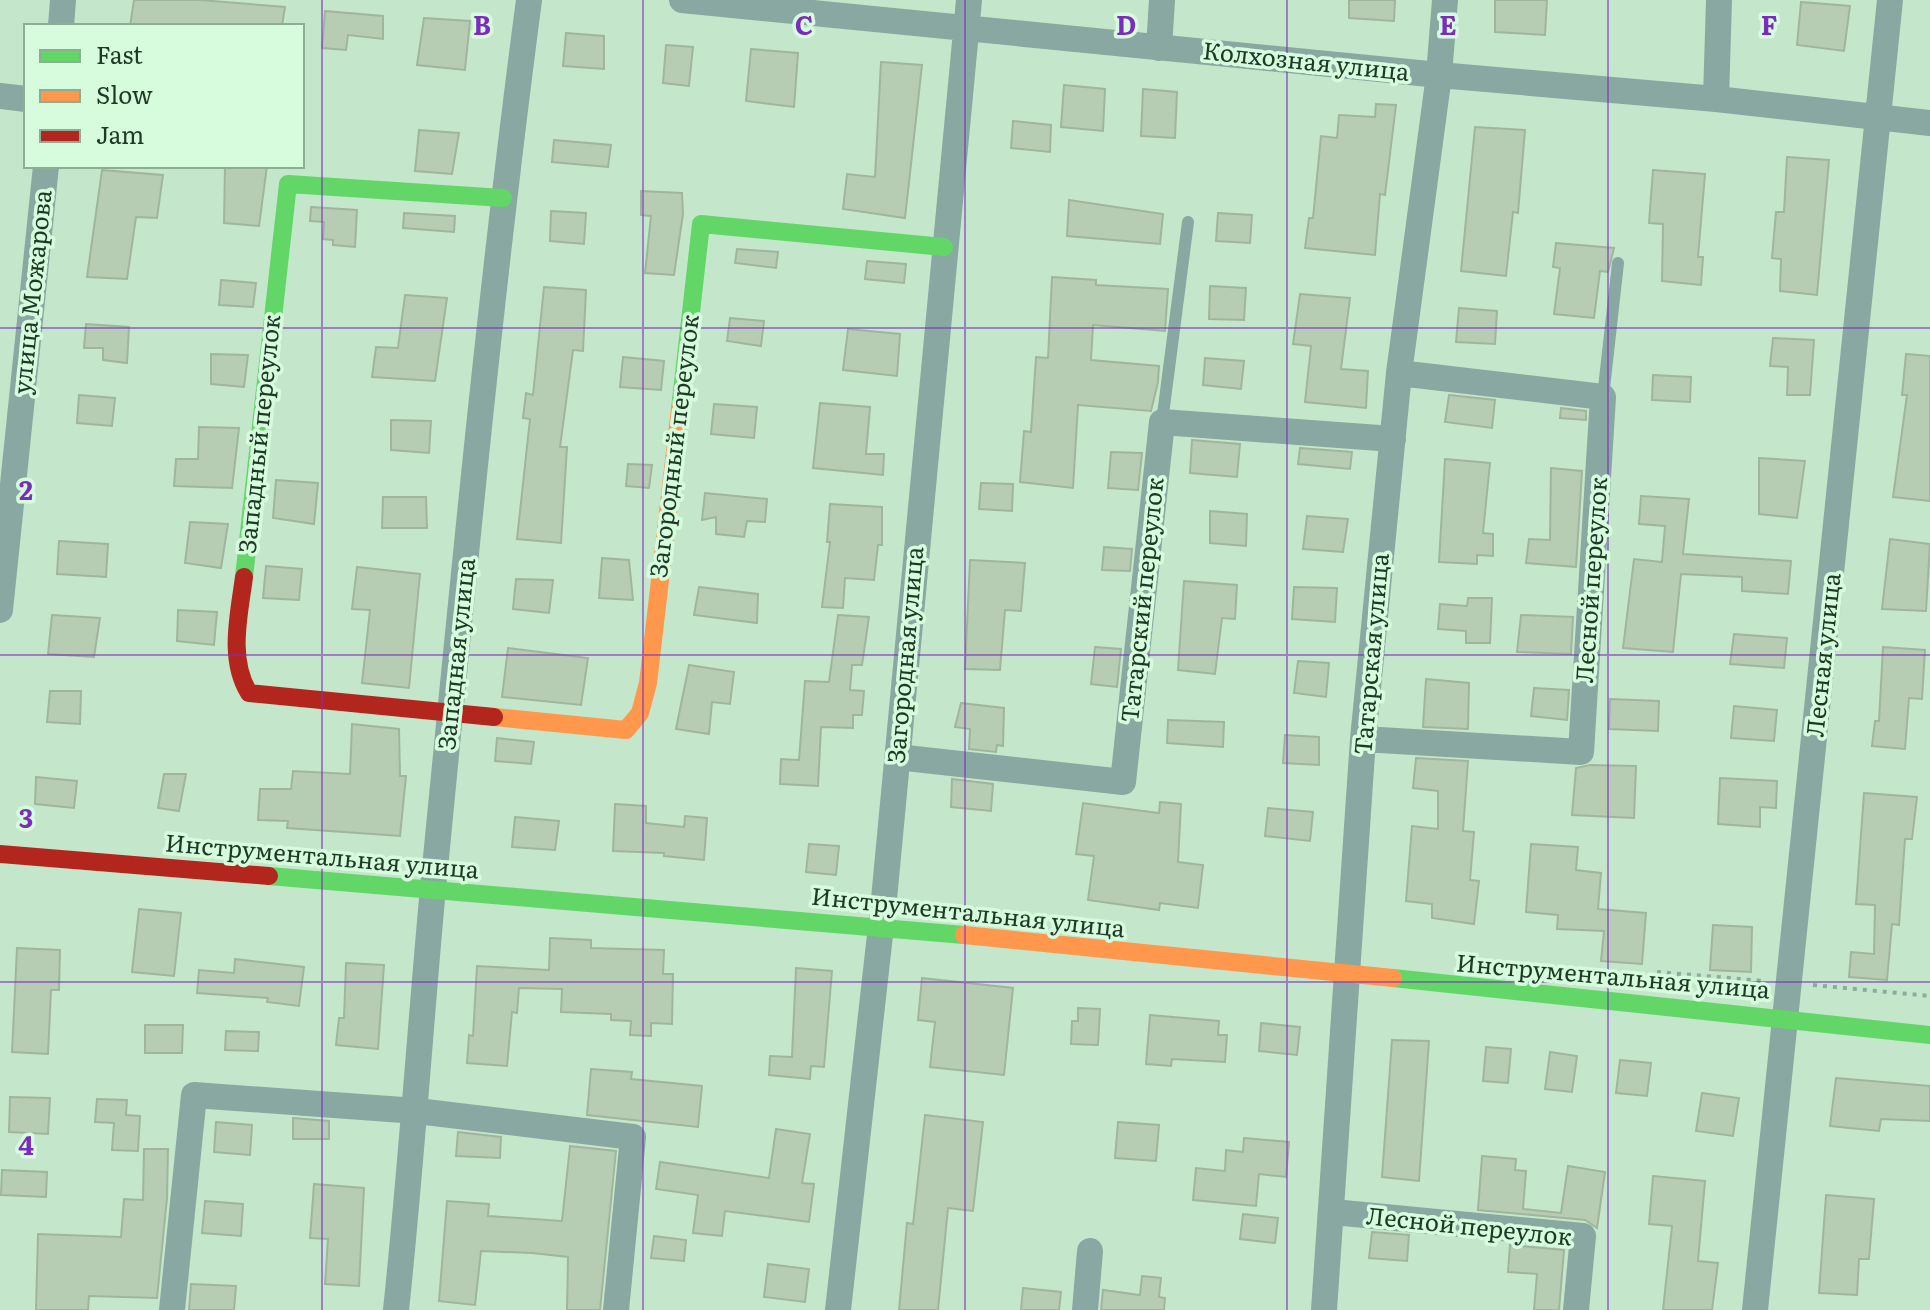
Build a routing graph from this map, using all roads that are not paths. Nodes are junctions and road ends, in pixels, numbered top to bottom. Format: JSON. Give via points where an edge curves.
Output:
{"nodes":[{"id":1,"x":63,"y":0,"type":"edge"},
{"id":2,"x":529,"y":0,"type":"edge"},
{"id":3,"x":682,"y":0,"type":"edge"},
{"id":4,"x":1162,"y":0,"type":"edge"},
{"id":5,"x":1445,"y":0,"type":"edge"},
{"id":6,"x":1719,"y":0,"type":"edge"},
{"id":7,"x":1890,"y":0,"type":"edge"},
{"id":8,"x":968,"y":13,"type":"edge"},
{"id":9,"x":61,"y":24,"type":"edge"},
{"id":10,"x":1159,"y":48,"type":"junction"},
{"id":11,"x":1439,"y":75,"type":"junction"},
{"id":12,"x":0,"y":96,"type":"edge"},
{"id":13,"x":24,"y":99,"type":"edge"},
{"id":14,"x":1716,"y":99,"type":"junction"},
{"id":15,"x":1881,"y":119,"type":"junction"},
{"id":16,"x":1930,"y":123,"type":"edge"},
{"id":17,"x":46,"y":168,"type":"edge"},
{"id":18,"x":503,"y":198,"type":"junction"},
{"id":19,"x":1188,"y":222,"type":"dead end"},
{"id":20,"x":944,"y":247,"type":"junction"},
{"id":21,"x":1618,"y":263,"type":"dead end"},
{"id":22,"x":1399,"y":373,"type":"junction"},
{"id":23,"x":1603,"y":397,"type":"junction"},
{"id":24,"x":1162,"y":422,"type":"junction"},
{"id":25,"x":1393,"y":439,"type":"junction"},
{"id":26,"x":0,"y":610,"type":"edge"},
{"id":27,"x":451,"y":716,"type":"junction"},
{"id":28,"x":1363,"y":739,"type":"junction"},
{"id":29,"x":897,"y":757,"type":"junction"},
{"id":30,"x":0,"y":854,"type":"edge"},
{"id":31,"x":433,"y":891,"type":"junction"},
{"id":32,"x":880,"y":927,"type":"junction"},
{"id":33,"x":1345,"y":976,"type":"junction"},
{"id":34,"x":1786,"y":1017,"type":"junction"},
{"id":35,"x":1930,"y":1035,"type":"edge"},
{"id":36,"x":417,"y":1111,"type":"junction"},
{"id":37,"x":1333,"y":1212,"type":"junction"},
{"id":38,"x":1090,"y":1251,"type":"dead end"},
{"id":39,"x":172,"y":1310,"type":"edge"},
{"id":40,"x":396,"y":1310,"type":"edge"},
{"id":41,"x":616,"y":1310,"type":"edge"},
{"id":42,"x":838,"y":1310,"type":"edge"},
{"id":43,"x":1085,"y":1310,"type":"edge"},
{"id":44,"x":1324,"y":1310,"type":"edge"},
{"id":45,"x":1576,"y":1310,"type":"edge"},
{"id":46,"x":1755,"y":1310,"type":"edge"}],
"edges":[{"from":1,"to":9,"type":"street"},
{"from":2,"to":18,"type":"street","name":"Западная улица"},
{"from":3,"to":8,"type":"street","name":"Колхозная улица"},
{"from":4,"to":10,"type":"street"},
{"from":5,"to":11,"type":"street","name":"Татарская улица"},
{"from":6,"to":14,"type":"street"},
{"from":7,"to":15,"type":"street","name":"Лесная улица"},
{"from":8,"to":10,"type":"street","name":"Колхозная улица"},
{"from":8,"to":20,"type":"street","name":"Загородная улица"},
{"from":10,"to":11,"type":"street","name":"Колхозная улица"},
{"from":11,"to":14,"type":"street","name":"Колхозная улица"},
{"from":11,"to":22,"type":"street","name":"Татарская улица"},
{"from":12,"to":13,"type":"street"},
{"from":14,"to":15,"type":"street","name":"Колхозная улица"},
{"from":15,"to":16,"type":"street","name":"Колхозная улица"},
{"from":15,"to":34,"type":"street","name":"Лесная улица"},
{"from":17,"to":26,"type":"street","name":"улица Можарова"},
{"from":18,"to":27,"type":"street","name":"Западная улица"},
{"from":18,"to":27,"type":"street","name":"Западный переулок","via":[[288,184],[236,643],[239,677],[249,693]]},
{"from":19,"to":24,"type":"lane"},
{"from":20,"to":27,"type":"street","name":"Загородный переулок","via":[[701,224],[648,683],[640,713],[626,730]]},
{"from":20,"to":29,"type":"street","name":"Загородная улица"},
{"from":21,"to":23,"type":"lane"},
{"from":22,"to":23,"type":"street"},
{"from":22,"to":25,"type":"street","name":"Татарская улица"},
{"from":23,"to":28,"type":"street","name":"Лесной переулок","via":[[1581,752]]},
{"from":24,"to":25,"type":"street"},
{"from":24,"to":29,"type":"street","name":"Татарский переулок","via":[[1123,782]]},
{"from":25,"to":28,"type":"street","name":"Татарская улица"},
{"from":27,"to":31,"type":"street","name":"Западная улица"},
{"from":28,"to":33,"type":"street","name":"Татарская улица"},
{"from":29,"to":32,"type":"street","name":"Загородная улица"},
{"from":30,"to":31,"type":"street","name":"Инструментальная улица"},
{"from":31,"to":32,"type":"street","name":"Инструментальная улица"},
{"from":31,"to":36,"type":"street","name":"Западная улица"},
{"from":32,"to":33,"type":"street","name":"Инструментальная улица"},
{"from":32,"to":42,"type":"street","name":"Загородная улица"},
{"from":33,"to":34,"type":"street","name":"Инструментальная улица"},
{"from":33,"to":37,"type":"street","name":"Татарская улица"},
{"from":34,"to":35,"type":"street","name":"Инструментальная улица"},
{"from":34,"to":46,"type":"street","name":"Лесная улица"},
{"from":36,"to":39,"type":"street","via":[[194,1095]]},
{"from":36,"to":40,"type":"street","name":"Западная улица"},
{"from":36,"to":41,"type":"street","via":[[633,1137]]},
{"from":37,"to":44,"type":"street","name":"Татарская улица"},
{"from":37,"to":45,"type":"street","name":"Лесной переулок","via":[[1583,1236]]},
{"from":38,"to":43,"type":"street"}]}
